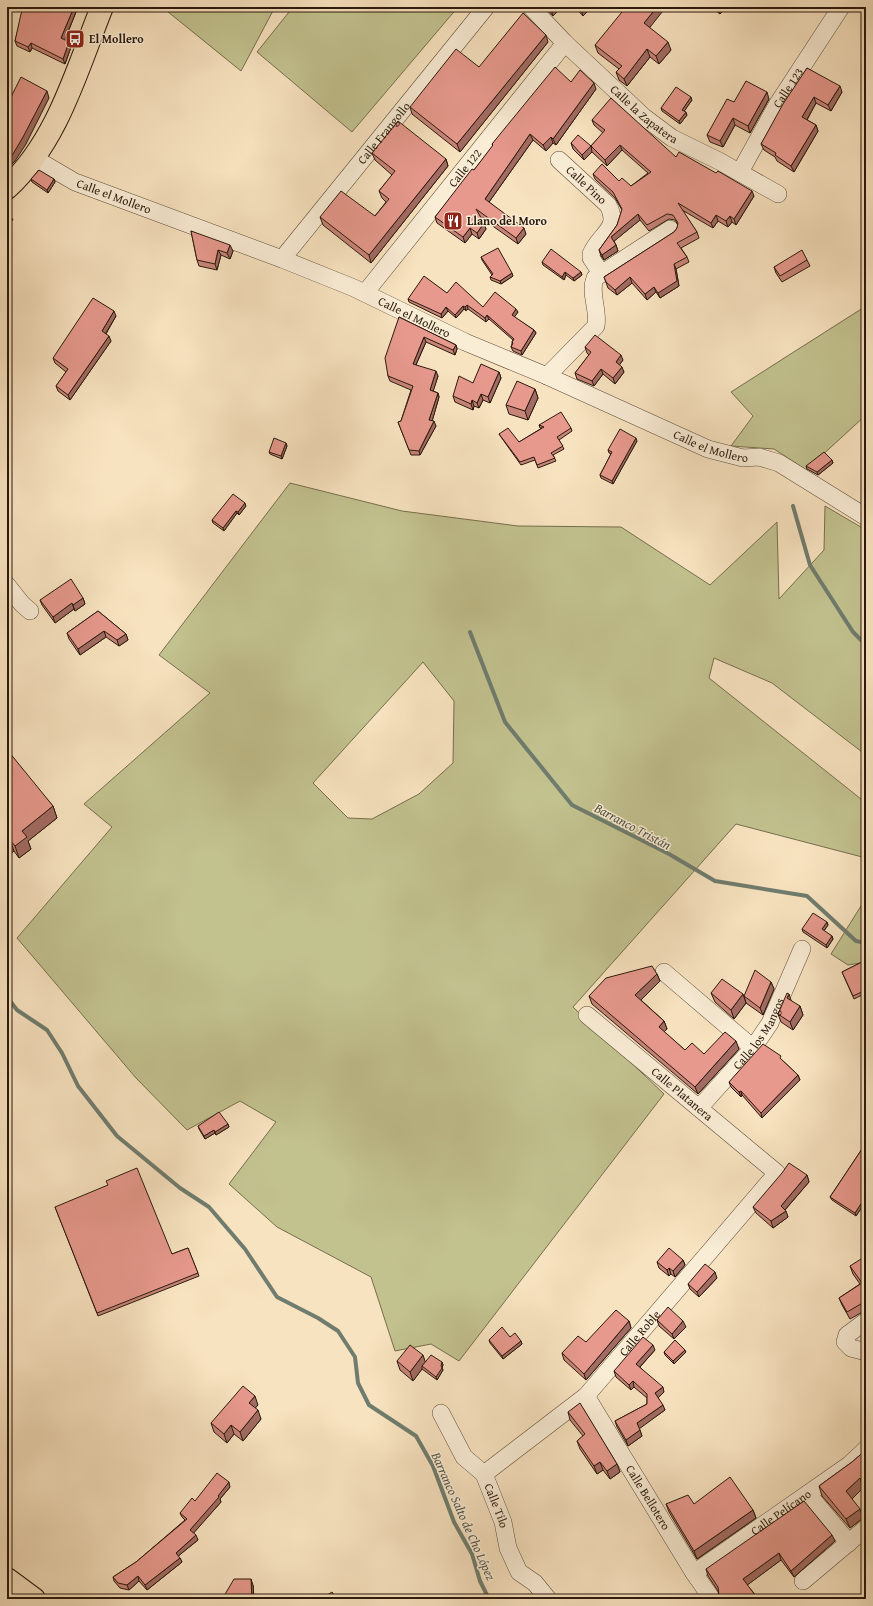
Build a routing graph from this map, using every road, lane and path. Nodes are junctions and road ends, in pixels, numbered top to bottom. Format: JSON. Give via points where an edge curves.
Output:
{"nodes":[{"id":1,"x":102,"y":7,"type":"edge"},
{"id":2,"x":486,"y":7,"type":"edge"},
{"id":3,"x":531,"y":7,"type":"edge"},
{"id":4,"x":841,"y":7,"type":"edge"},
{"id":5,"x":565,"y":43,"type":"junction"},
{"id":6,"x":34,"y":158,"type":"junction"},
{"id":7,"x":559,"y":160,"type":"dead end"},
{"id":8,"x":740,"y":172,"type":"junction"},
{"id":9,"x":7,"y":188,"type":"edge"},
{"id":10,"x":778,"y":194,"type":"dead end"},
{"id":11,"x":670,"y":228,"type":"dead end"},
{"id":12,"x":282,"y":259,"type":"junction"},
{"id":13,"x":601,"y":273,"type":"junction"},
{"id":14,"x":365,"y":293,"type":"junction"},
{"id":15,"x":547,"y":376,"type":"junction"},
{"id":16,"x":866,"y":517,"type":"edge"},
{"id":17,"x":7,"y":585,"type":"edge"},
{"id":18,"x":30,"y":611,"type":"dead end"},
{"id":19,"x":802,"y":949,"type":"dead end"},
{"id":20,"x":664,"y":972,"type":"dead end"},
{"id":21,"x":588,"y":1015,"type":"dead end"},
{"id":22,"x":753,"y":1048,"type":"junction"},
{"id":23,"x":699,"y":1108,"type":"junction"},
{"id":24,"x":777,"y":1173,"type":"joint"},
{"id":25,"x":866,"y":1321,"type":"edge"},
{"id":26,"x":866,"y":1352,"type":"edge"},
{"id":27,"x":586,"y":1396,"type":"junction"},
{"id":28,"x":441,"y":1414,"type":"dead end"},
{"id":29,"x":866,"y":1449,"type":"edge"},
{"id":30,"x":484,"y":1474,"type":"junction"},
{"id":31,"x":808,"y":1494,"type":"junction"},
{"id":32,"x":866,"y":1528,"type":"edge"},
{"id":33,"x":849,"y":1543,"type":"junction"},
{"id":34,"x":694,"y":1573,"type":"junction"},
{"id":35,"x":7,"y":1579,"type":"edge"},
{"id":36,"x":804,"y":1581,"type":"dead end"},
{"id":37,"x":34,"y":1599,"type":"edge"},
{"id":38,"x":548,"y":1599,"type":"edge"},
{"id":39,"x":712,"y":1599,"type":"edge"}],
"edges":[{"from":1,"to":6,"type":"main road","via":[[52,130]]},
{"from":2,"to":12,"type":"street","name":"Calle Frangollo"},
{"from":3,"to":5,"type":"street","name":"Calle la Zapatera"},
{"from":4,"to":8,"type":"street","name":"Calle 123","via":[[777,105]]},
{"from":5,"to":8,"type":"street","name":"Calle la Zapatera","via":[[644,117],[666,134]]},
{"from":5,"to":14,"type":"street","name":"Calle 122"},
{"from":6,"to":9,"type":"main road"},
{"from":6,"to":12,"type":"street","name":"Calle el Mollero","via":[[75,182]]},
{"from":7,"to":13,"type":"street","name":"Calle Pino","via":[[608,205],[612,212],[611,226],[591,254]]},
{"from":8,"to":10,"type":"street","name":"Calle la Zapatera"},
{"from":11,"to":13,"type":"street"},
{"from":12,"to":14,"type":"street","name":"Calle el Mollero"},
{"from":13,"to":15,"type":"street","via":[[595,278],[593,287],[597,312],[596,326]]},
{"from":14,"to":15,"type":"street","name":"Calle el Mollero","via":[[465,342]]},
{"from":15,"to":16,"type":"street","name":"Calle el Mollero","via":[[708,449],[743,458],[769,459]]},
{"from":17,"to":18,"type":"street"},
{"from":19,"to":22,"type":"street","name":"Calle los Mangos","via":[[770,1023]]},
{"from":20,"to":22,"type":"street"},
{"from":21,"to":23,"type":"street","name":"Calle Platanera"},
{"from":22,"to":23,"type":"street","name":"Calle los Mangos"},
{"from":23,"to":24,"type":"street","name":"Calle Platanera"},
{"from":24,"to":27,"type":"street","name":"Calle Roble"},
{"from":25,"to":26,"type":"street","via":[[847,1335],[845,1342],[851,1348]]},
{"from":27,"to":30,"type":"street","name":"Calle Roble"},
{"from":27,"to":34,"type":"street","name":"Calle Bellotero"},
{"from":28,"to":30,"type":"street","name":"Calle Tilo","via":[[464,1457]]},
{"from":29,"to":31,"type":"street","name":"Calle Pelícano","via":[[849,1465]]},
{"from":30,"to":38,"type":"street","name":"Calle Tilo","via":[[503,1522],[508,1548],[519,1572],[535,1583]]},
{"from":31,"to":33,"type":"street"},
{"from":31,"to":34,"type":"street","name":"Calle Pelícano"},
{"from":32,"to":33,"type":"street"},
{"from":33,"to":36,"type":"street"},
{"from":34,"to":39,"type":"street","name":"Calle Bellotero"},
{"from":35,"to":37,"type":"main road"}]}
